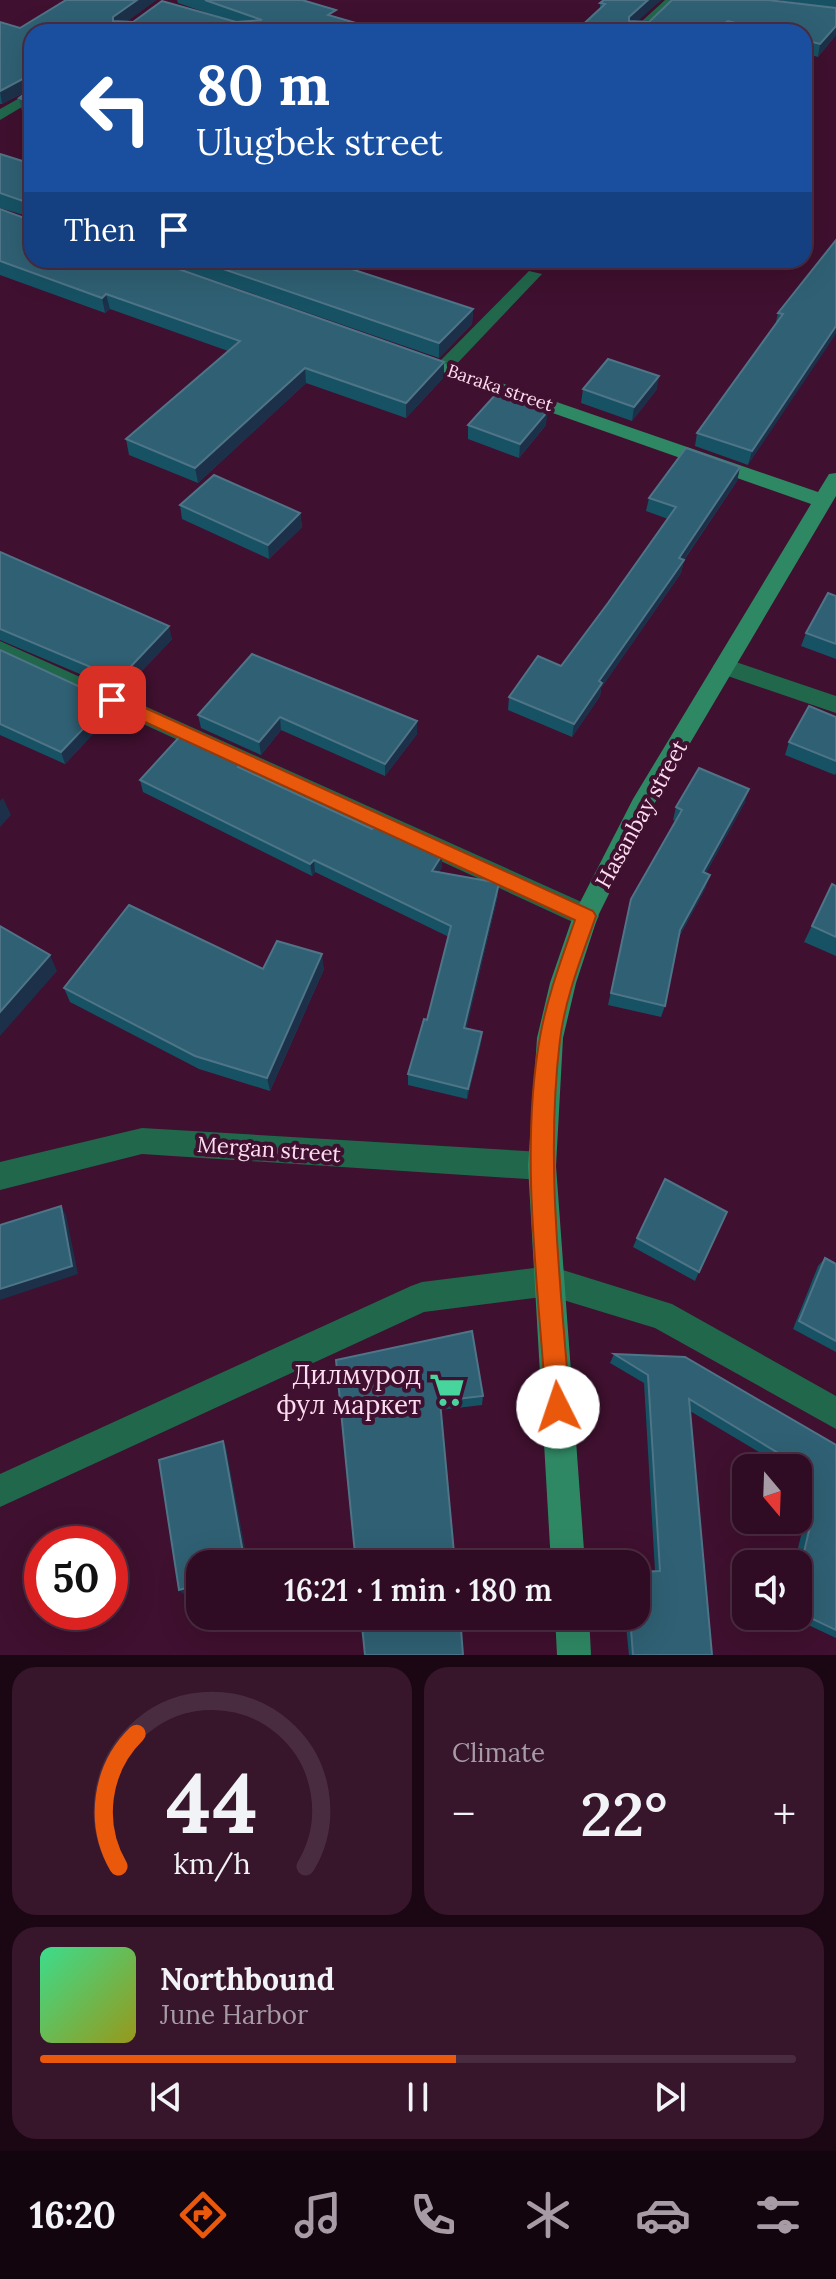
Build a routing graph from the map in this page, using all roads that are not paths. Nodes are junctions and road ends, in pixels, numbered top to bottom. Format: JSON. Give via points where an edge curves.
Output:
{"nodes":[{"id":1,"x":673,"y":0,"type":"edge"},
{"id":2,"x":646,"y":24,"type":"edge"},
{"id":3,"x":24,"y":100,"type":"edge"},
{"id":4,"x":0,"y":116,"type":"edge"},
{"id":5,"x":534,"y":274,"type":"dead end"},
{"id":6,"x":398,"y":352,"type":"edge"},
{"id":7,"x":443,"y":368,"type":"junction"},
{"id":8,"x":830,"y":490,"type":"edge"},
{"id":9,"x":0,"y":649,"type":"edge"},
{"id":10,"x":724,"y":666,"type":"junction"},
{"id":11,"x":836,"y":705,"type":"edge"},
{"id":12,"x":586,"y":916,"type":"junction"},
{"id":13,"x":542,"y":1166,"type":"junction"},
{"id":14,"x":0,"y":1176,"type":"edge"},
{"id":15,"x":550,"y":1281,"type":"junction"},
{"id":16,"x":836,"y":1413,"type":"edge"},
{"id":17,"x":0,"y":1491,"type":"edge"},
{"id":18,"x":567,"y":1550,"type":"edge"},
{"id":19,"x":573,"y":1630,"type":"edge"},
{"id":20,"x":574,"y":1655,"type":"edge"}],
"edges":[{"from":1,"to":2,"type":"street"},
{"from":3,"to":4,"type":"street"},
{"from":5,"to":7,"type":"lane"},
{"from":6,"to":7,"type":"main road","name":"Baraka street"},
{"from":7,"to":8,"type":"main road","name":"Baraka street"},
{"from":8,"to":10,"type":"main road","name":"Hasanbay street"},
{"from":9,"to":12,"type":"street"},
{"from":10,"to":11,"type":"street"},
{"from":10,"to":12,"type":"main road","name":"Hasanbay street","via":[[641,806]]},
{"from":12,"to":13,"type":"main road","name":"Hasanbay street","via":[[550,1038]]},
{"from":13,"to":14,"type":"street","name":"Mergan street","via":[[142,1141]]},
{"from":13,"to":15,"type":"main road","name":"Hasanbay street"},
{"from":15,"to":16,"type":"street","via":[[661,1315]]},
{"from":15,"to":17,"type":"street","via":[[422,1297]]},
{"from":15,"to":18,"type":"main road","name":"Hasanbay street"},
{"from":19,"to":20,"type":"main road"}]}
